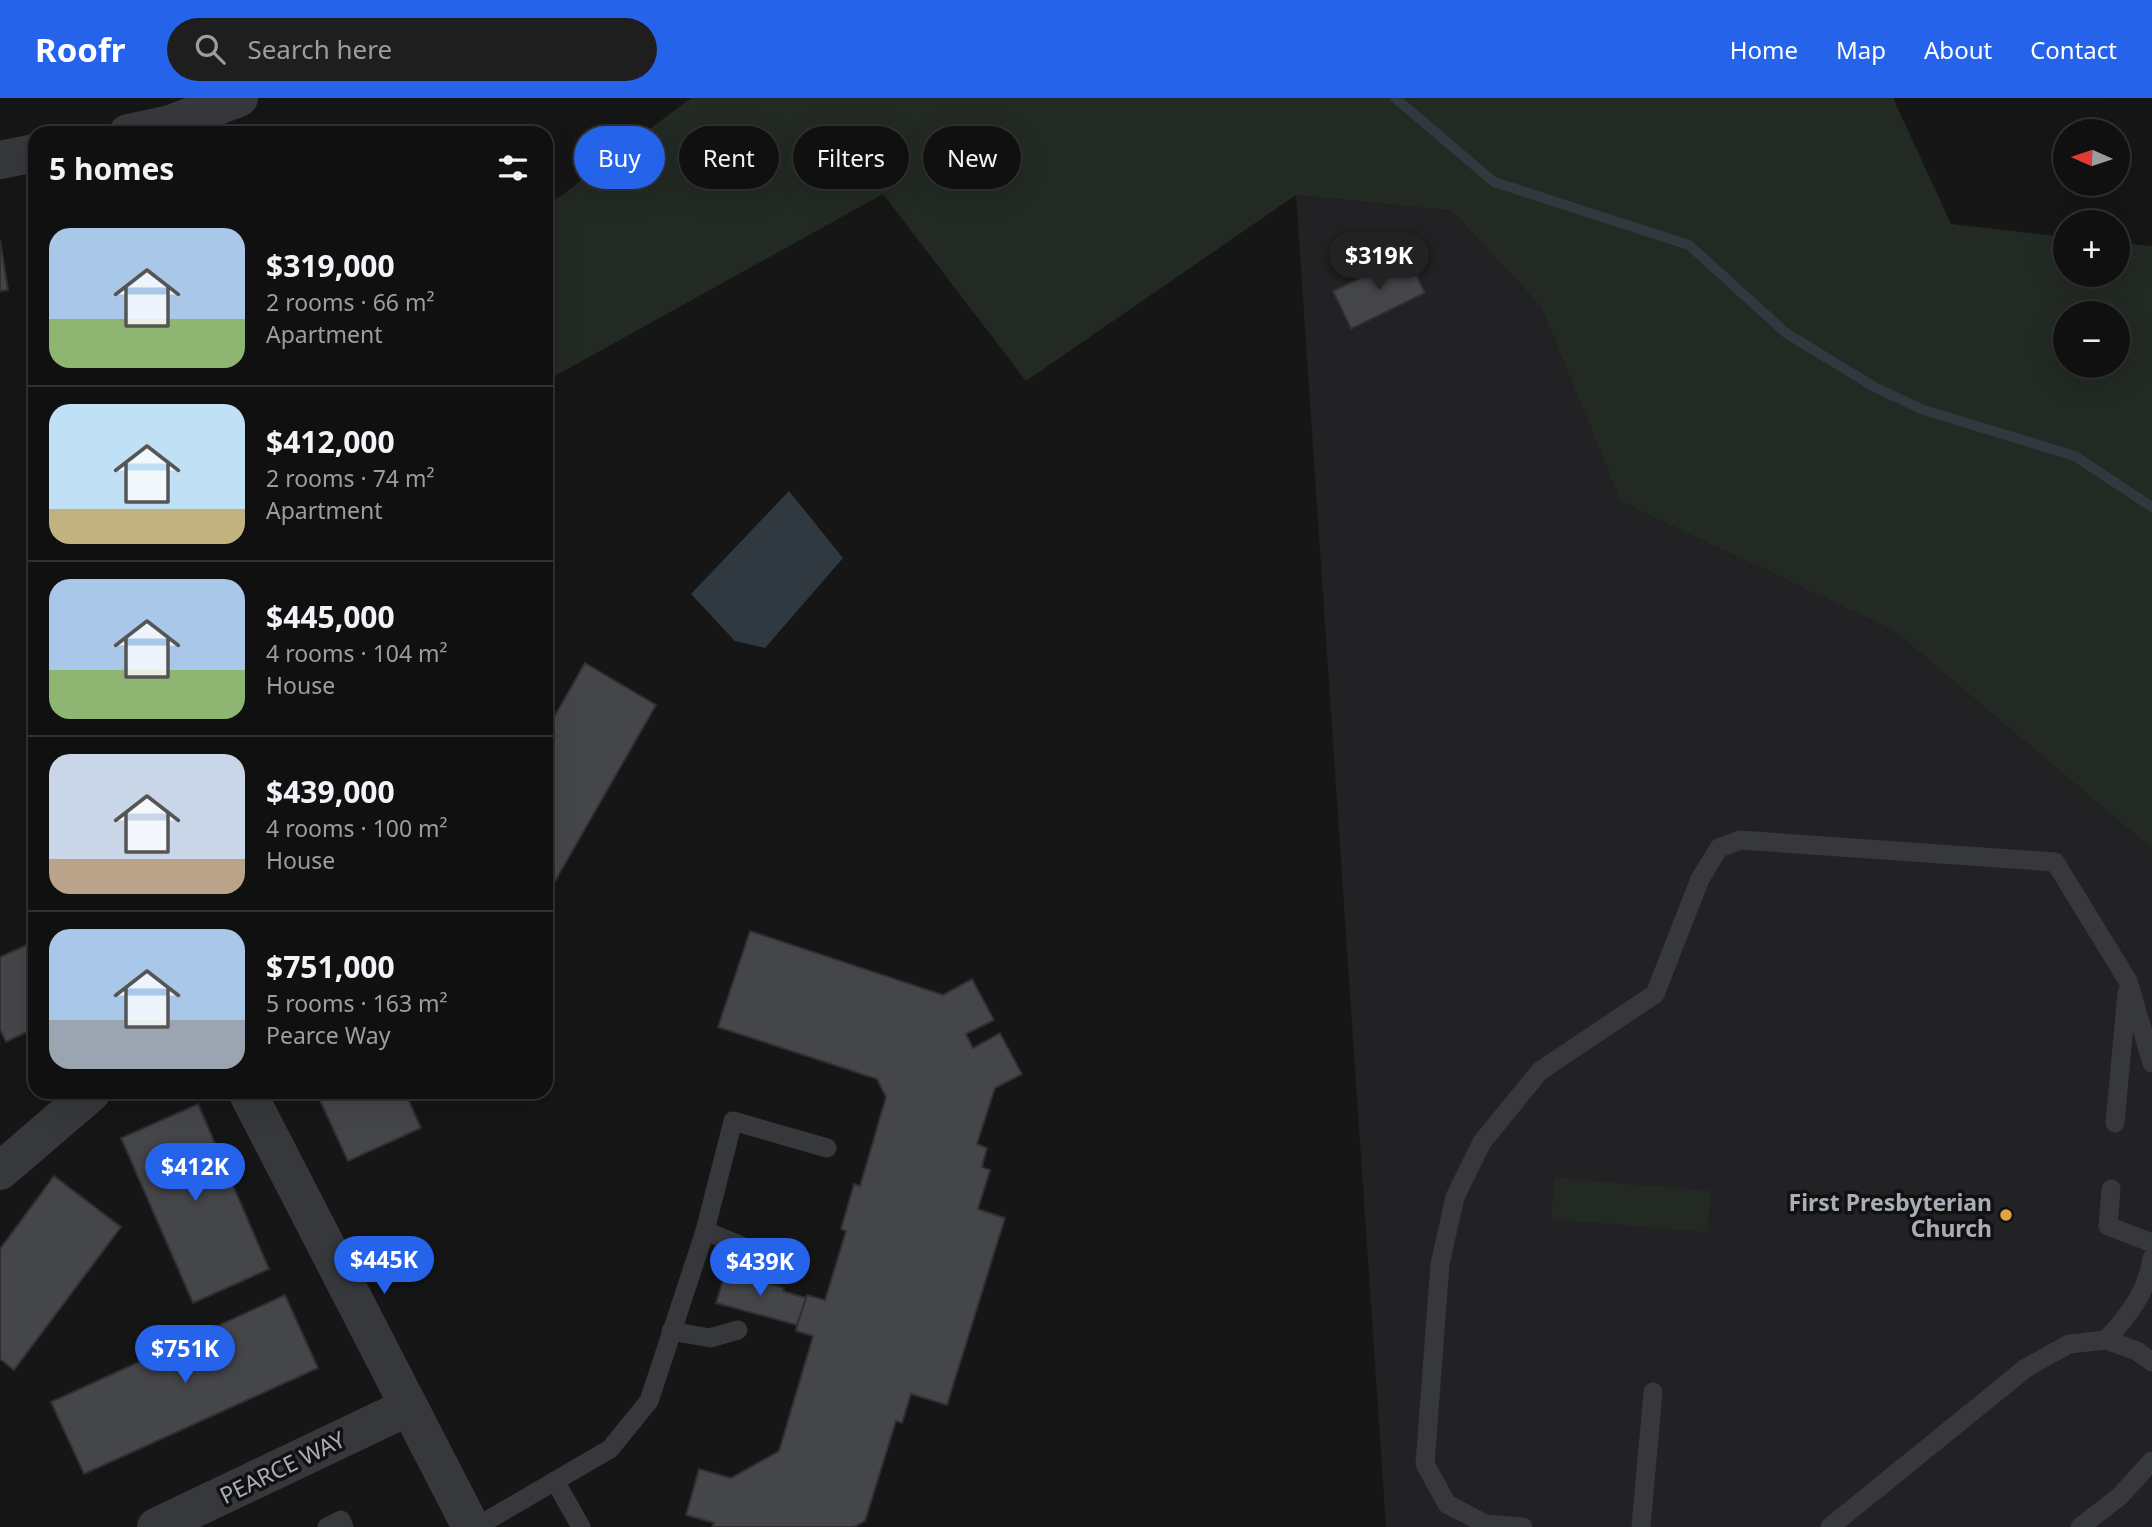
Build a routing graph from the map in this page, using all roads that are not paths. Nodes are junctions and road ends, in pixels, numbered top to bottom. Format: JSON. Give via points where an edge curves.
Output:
{"nodes":[{"id":1,"x":239,"y":98,"type":"edge"},
{"id":2,"x":161,"y":126,"type":"edge"},
{"id":3,"x":28,"y":154,"type":"edge"},
{"id":4,"x":0,"y":160,"type":"edge"},
{"id":5,"x":2128,"y":981,"type":"junction"},
{"id":6,"x":2152,"y":1063,"type":"edge"},
{"id":7,"x":84,"y":1099,"type":"edge"},
{"id":8,"x":251,"y":1099,"type":"edge"},
{"id":9,"x":2115,"y":1123,"type":"dead end"},
{"id":10,"x":828,"y":1148,"type":"dead end"},
{"id":11,"x":0,"y":1171,"type":"edge"},
{"id":12,"x":2111,"y":1189,"type":"dead end"},
{"id":13,"x":705,"y":1231,"type":"junction"},
{"id":14,"x":2152,"y":1243,"type":"edge"},
{"id":15,"x":2152,"y":1258,"type":"edge"},
{"id":16,"x":758,"y":1269,"type":"dead end"},
{"id":17,"x":738,"y":1330,"type":"dead end"},
{"id":18,"x":671,"y":1331,"type":"junction"},
{"id":19,"x":2106,"y":1340,"type":"junction"},
{"id":20,"x":2152,"y":1362,"type":"edge"},
{"id":21,"x":1653,"y":1392,"type":"dead end"},
{"id":22,"x":408,"y":1407,"type":"junction"},
{"id":23,"x":2152,"y":1461,"type":"edge"},
{"id":24,"x":555,"y":1481,"type":"junction"},
{"id":25,"x":156,"y":1527,"type":"edge"},
{"id":26,"x":327,"y":1527,"type":"edge"},
{"id":27,"x":345,"y":1527,"type":"edge"},
{"id":28,"x":474,"y":1527,"type":"edge"},
{"id":29,"x":581,"y":1527,"type":"edge"},
{"id":30,"x":1523,"y":1527,"type":"edge"},
{"id":31,"x":1641,"y":1527,"type":"edge"},
{"id":32,"x":1830,"y":1527,"type":"edge"},
{"id":33,"x":2080,"y":1527,"type":"edge"}],
"edges":[{"from":1,"to":2,"type":"street"},
{"from":3,"to":4,"type":"street"},
{"from":5,"to":6,"type":"lane"},
{"from":5,"to":9,"type":"lane"},
{"from":5,"to":30,"type":"lane","via":[[2055,862],[1740,840],[1719,848],[1700,879],[1655,994],[1539,1071],[1482,1142],[1455,1197],[1440,1264],[1425,1464],[1447,1504],[1485,1524]]},
{"from":7,"to":11,"type":"street"},
{"from":8,"to":22,"type":"street"},
{"from":10,"to":13,"type":"lane","via":[[733,1121]]},
{"from":12,"to":14,"type":"lane","via":[[2108,1226]]},
{"from":13,"to":16,"type":"lane","via":[[740,1245]]},
{"from":13,"to":18,"type":"lane"},
{"from":15,"to":19,"type":"lane","via":[[2149,1278],[2133,1310]]},
{"from":17,"to":18,"type":"lane","via":[[710,1338]]},
{"from":18,"to":24,"type":"lane","via":[[649,1401],[610,1450]]},
{"from":19,"to":20,"type":"lane"},
{"from":19,"to":32,"type":"lane","via":[[2069,1344],[2026,1368]]},
{"from":21,"to":31,"type":"lane"},
{"from":22,"to":25,"type":"street","name":"PEARCE WAY"},
{"from":22,"to":28,"type":"street"},
{"from":23,"to":33,"type":"lane","via":[[2120,1496]]},
{"from":24,"to":28,"type":"lane"},
{"from":24,"to":29,"type":"lane"},
{"from":26,"to":27,"type":"lane","via":[[341,1520]]}]}
